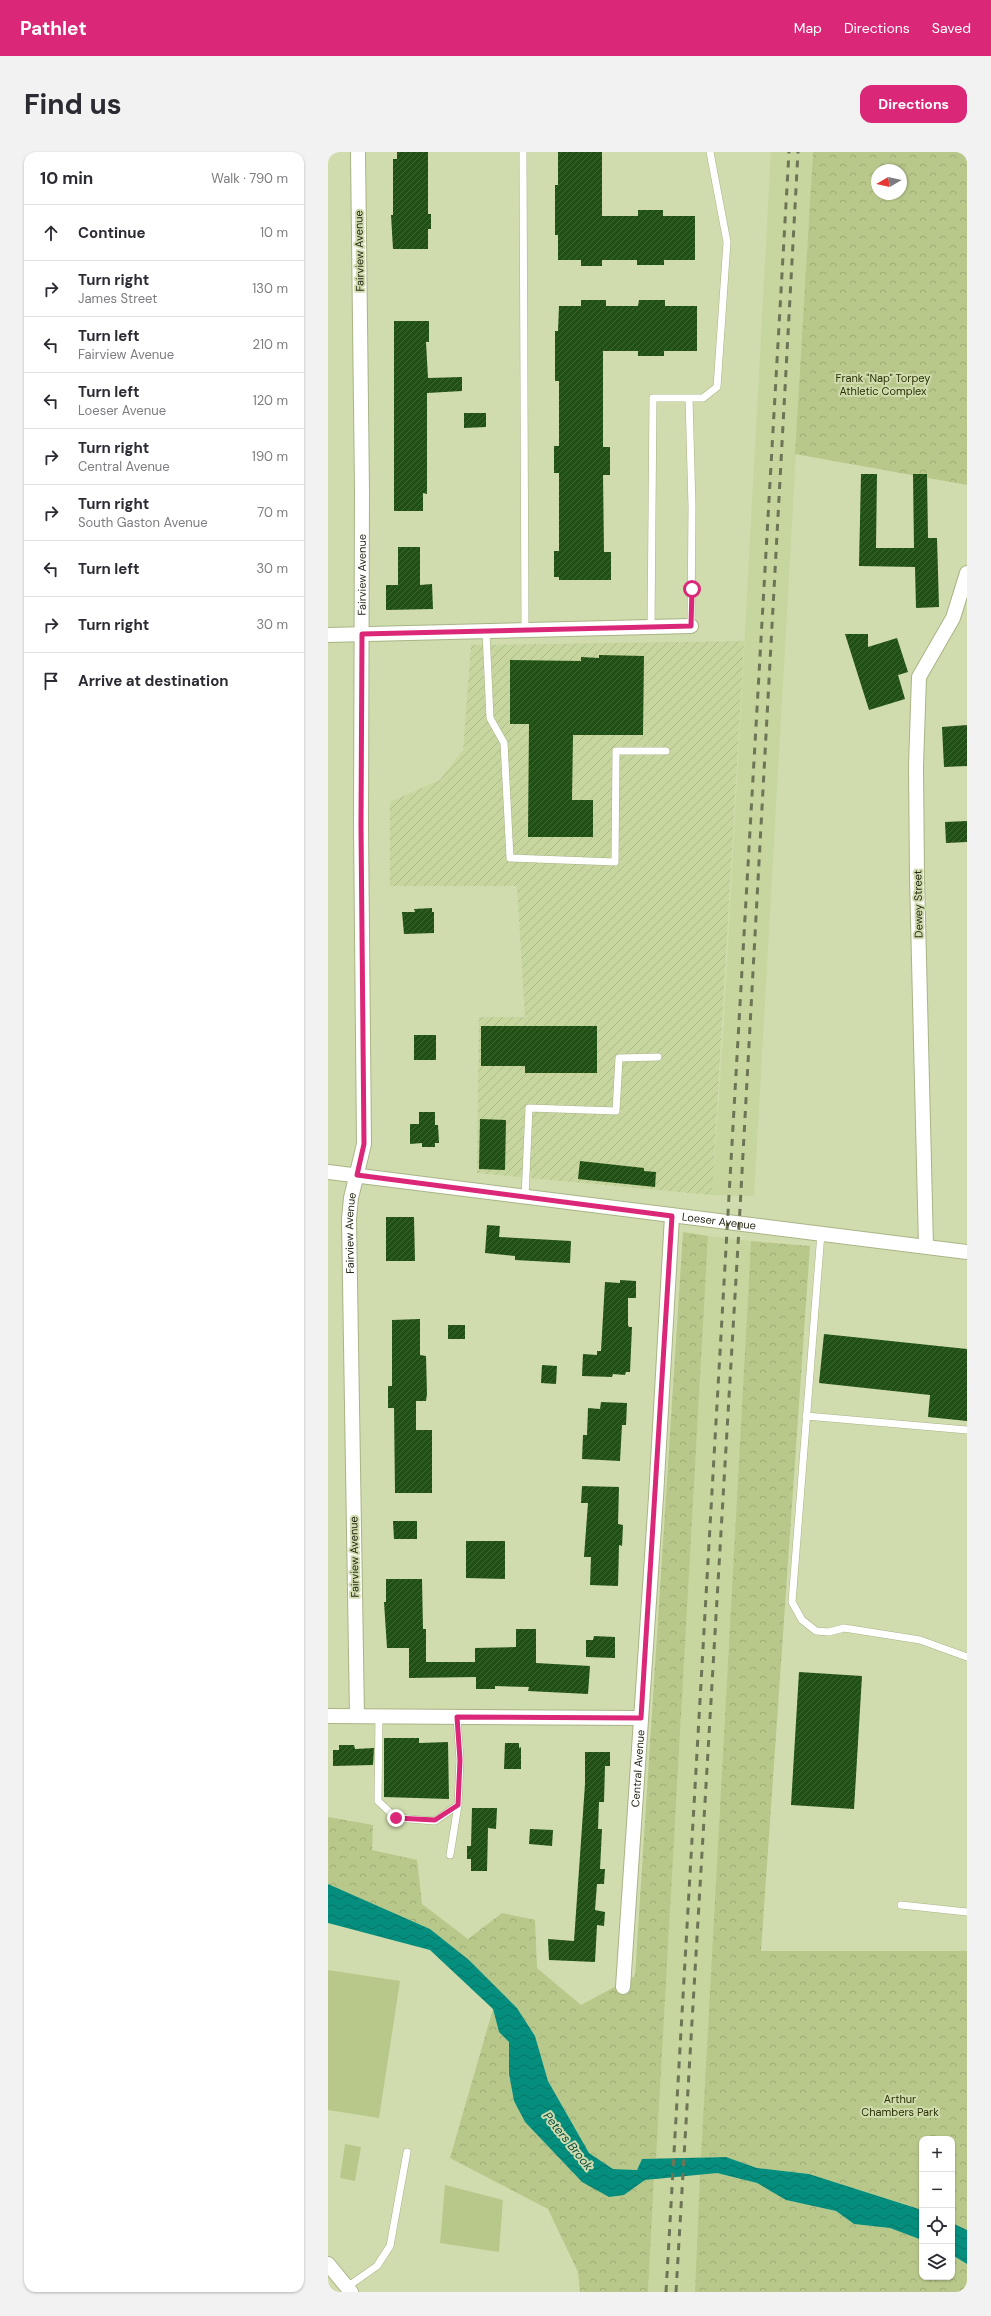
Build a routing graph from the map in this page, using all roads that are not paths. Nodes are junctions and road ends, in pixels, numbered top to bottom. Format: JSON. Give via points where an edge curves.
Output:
{"nodes":[{"id":1,"x":358,"y":152,"type":"edge"},
{"id":2,"x":523,"y":152,"type":"edge"},
{"id":3,"x":710,"y":152,"type":"edge"},
{"id":4,"x":688,"y":398,"type":"junction"},
{"id":5,"x":967,"y":573,"type":"edge"},
{"id":6,"x":691,"y":626,"type":"joint"},
{"id":7,"x":651,"y":628,"type":"junction"},
{"id":8,"x":525,"y":630,"type":"junction"},
{"id":9,"x":486,"y":632,"type":"junction"},
{"id":10,"x":362,"y":634,"type":"junction"},
{"id":11,"x":328,"y":635,"type":"edge"},
{"id":12,"x":666,"y":751,"type":"dead end"},
{"id":13,"x":658,"y":1057,"type":"dead end"},
{"id":14,"x":328,"y":1172,"type":"edge"},
{"id":15,"x":357,"y":1175,"type":"junction"},
{"id":16,"x":525,"y":1197,"type":"junction"},
{"id":17,"x":672,"y":1216,"type":"junction"},
{"id":18,"x":821,"y":1233,"type":"junction"},
{"id":19,"x":926,"y":1246,"type":"junction"},
{"id":20,"x":967,"y":1252,"type":"edge"},
{"id":21,"x":806,"y":1416,"type":"junction"},
{"id":22,"x":967,"y":1430,"type":"edge"},
{"id":23,"x":967,"y":1657,"type":"edge"},
{"id":24,"x":328,"y":1716,"type":"edge"},
{"id":25,"x":357,"y":1716,"type":"junction"},
{"id":26,"x":379,"y":1716,"type":"junction"},
{"id":27,"x":457,"y":1717,"type":"junction"},
{"id":28,"x":641,"y":1718,"type":"junction"},
{"id":29,"x":458,"y":1805,"type":"junction"},
{"id":30,"x":450,"y":1855,"type":"dead end"},
{"id":31,"x":901,"y":1905,"type":"dead end"},
{"id":32,"x":967,"y":1912,"type":"edge"},
{"id":33,"x":624,"y":1987,"type":"dead end"},
{"id":34,"x":407,"y":2152,"type":"dead end"},
{"id":35,"x":328,"y":2264,"type":"edge"},
{"id":36,"x":349,"y":2289,"type":"edge"}],
"edges":[{"from":1,"to":10,"type":"street","name":"Fairview Avenue"},
{"from":2,"to":8,"type":"lane"},
{"from":3,"to":4,"type":"lane","via":[[727,242],[717,388],[703,398]]},
{"from":4,"to":6,"type":"lane","via":[[692,507]]},
{"from":4,"to":7,"type":"lane","via":[[653,398]]},
{"from":5,"to":19,"type":"street","name":"Dewey Street","via":[[953,618],[919,677],[917,848]]},
{"from":6,"to":7,"type":"street"},
{"from":7,"to":8,"type":"street"},
{"from":8,"to":9,"type":"street"},
{"from":9,"to":10,"type":"street"},
{"from":9,"to":12,"type":"lane","via":[[490,718],[504,743],[510,858],[615,862],[616,751]]},
{"from":10,"to":11,"type":"street"},
{"from":10,"to":15,"type":"street","name":"Fairview Avenue","via":[[364,1144]]},
{"from":13,"to":16,"type":"lane","via":[[618,1058],[616,1111],[529,1108]]},
{"from":14,"to":15,"type":"street","name":"Loeser Avenue"},
{"from":15,"to":16,"type":"street","name":"Loeser Avenue"},
{"from":15,"to":25,"type":"street","name":"Fairview Avenue","via":[[348,1218]]},
{"from":16,"to":17,"type":"street","name":"Loeser Avenue"},
{"from":17,"to":18,"type":"street","name":"Loeser Avenue"},
{"from":17,"to":28,"type":"street","name":"Central Avenue"},
{"from":18,"to":19,"type":"street","name":"Loeser Avenue"},
{"from":18,"to":21,"type":"lane"},
{"from":19,"to":20,"type":"street","name":"Loeser Avenue"},
{"from":21,"to":22,"type":"lane"},
{"from":21,"to":23,"type":"lane","via":[[792,1602],[802,1620],[816,1631],[829,1632],[844,1628],[920,1640]]},
{"from":24,"to":25,"type":"street"},
{"from":25,"to":26,"type":"street"},
{"from":26,"to":27,"type":"street"},
{"from":26,"to":29,"type":"lane","via":[[378,1801],[396,1818],[435,1820]]},
{"from":27,"to":28,"type":"street"},
{"from":27,"to":29,"type":"lane","via":[[460,1760]]},
{"from":28,"to":33,"type":"street","name":"Central Avenue"},
{"from":29,"to":30,"type":"lane"},
{"from":31,"to":32,"type":"lane"},
{"from":34,"to":36,"type":"lane","via":[[390,2246],[377,2266]]},
{"from":35,"to":36,"type":"street"}]}
